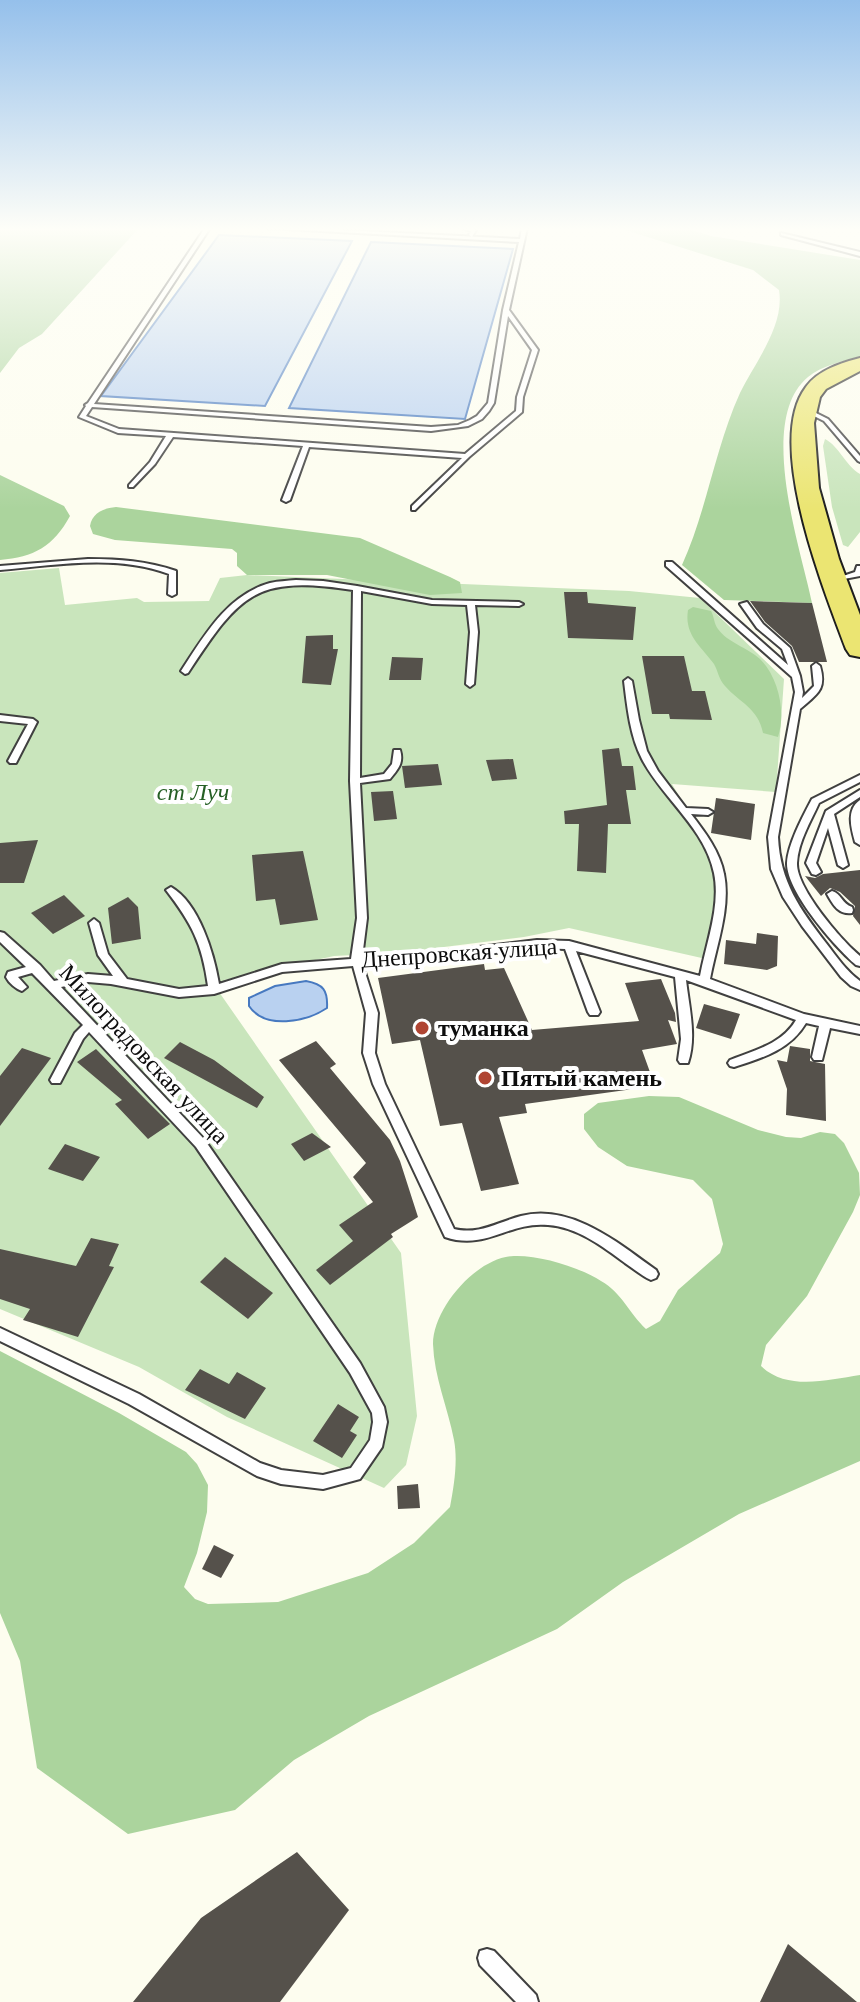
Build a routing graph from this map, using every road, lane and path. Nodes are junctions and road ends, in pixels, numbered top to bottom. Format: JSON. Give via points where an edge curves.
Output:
{"nodes":[{"id":1,"x":145,"y":321,"type":"edge"},
{"id":2,"x":504,"y":321,"type":"edge"},
{"id":3,"x":514,"y":321,"type":"edge"},
{"id":4,"x":860,"y":364,"type":"edge"},
{"id":5,"x":860,"y":371,"type":"edge"},
{"id":6,"x":88,"y":405,"type":"junction"},
{"id":7,"x":816,"y":415,"type":"junction"},
{"id":8,"x":170,"y":436,"type":"junction"},
{"id":9,"x":306,"y":446,"type":"junction"},
{"id":10,"x":467,"y":456,"type":"junction"},
{"id":11,"x":860,"y":460,"type":"edge"},
{"id":12,"x":131,"y":486,"type":"dead end"},
{"id":13,"x":286,"y":500,"type":"dead end"},
{"id":14,"x":415,"y":508,"type":"dead end"},
{"id":15,"x":669,"y":564,"type":"dead end"},
{"id":16,"x":0,"y":568,"type":"edge"},
{"id":17,"x":852,"y":573,"type":"edge"},
{"id":18,"x":357,"y":588,"type":"junction"},
{"id":19,"x":172,"y":594,"type":"dead end"},
{"id":20,"x":519,"y":604,"type":"dead end"},
{"id":21,"x":744,"y":604,"type":"dead end"},
{"id":22,"x":471,"y":605,"type":"junction"},
{"id":23,"x":860,"y":618,"type":"edge"},
{"id":24,"x":860,"y":649,"type":"edge"},
{"id":25,"x":816,"y":666,"type":"dead end"},
{"id":26,"x":185,"y":671,"type":"dead end"},
{"id":27,"x":796,"y":676,"type":"junction"},
{"id":28,"x":628,"y":681,"type":"dead end"},
{"id":29,"x":470,"y":684,"type":"dead end"},
{"id":30,"x":796,"y":707,"type":"junction"},
{"id":31,"x":0,"y":718,"type":"edge"},
{"id":32,"x":397,"y":752,"type":"dead end"},
{"id":33,"x":13,"y":761,"type":"dead end"},
{"id":34,"x":860,"y":778,"type":"edge"},
{"id":35,"x":355,"y":781,"type":"junction"},
{"id":36,"x":860,"y":793,"type":"edge"},
{"id":37,"x":860,"y":803,"type":"edge"},
{"id":38,"x":684,"y":811,"type":"junction"},
{"id":39,"x":708,"y":812,"type":"dead end"},
{"id":40,"x":829,"y":813,"type":"junction"},
{"id":41,"x":761,"y":831,"type":"dead end"},
{"id":42,"x":774,"y":833,"type":"junction"},
{"id":43,"x":860,"y":842,"type":"edge"},
{"id":44,"x":843,"y":865,"type":"dead end"},
{"id":45,"x":816,"y":872,"type":"dead end"},
{"id":46,"x":171,"y":890,"type":"dead end"},
{"id":47,"x":832,"y":894,"type":"dead end"},
{"id":48,"x":848,"y":910,"type":"dead end"},
{"id":49,"x":94,"y":923,"type":"dead end"},
{"id":50,"x":0,"y":936,"type":"edge"},
{"id":51,"x":569,"y":945,"type":"junction"},
{"id":52,"x":356,"y":960,"type":"junction"},
{"id":53,"x":860,"y":962,"type":"edge"},
{"id":54,"x":36,"y":968,"type":"junction"},
{"id":55,"x":680,"y":974,"type":"junction"},
{"id":56,"x":704,"y":981,"type":"junction"},
{"id":57,"x":123,"y":982,"type":"junction"},
{"id":58,"x":52,"y":985,"type":"junction"},
{"id":59,"x":860,"y":986,"type":"edge"},
{"id":60,"x":22,"y":987,"type":"dead end"},
{"id":61,"x":214,"y":990,"type":"junction"},
{"id":62,"x":594,"y":1012,"type":"dead end"},
{"id":63,"x":803,"y":1018,"type":"junction"},
{"id":64,"x":825,"y":1023,"type":"junction"},
{"id":65,"x":89,"y":1025,"type":"junction"},
{"id":66,"x":860,"y":1030,"type":"edge"},
{"id":67,"x":818,"y":1057,"type":"dead end"},
{"id":68,"x":684,"y":1060,"type":"dead end"},
{"id":69,"x":734,"y":1063,"type":"dead end"},
{"id":70,"x":56,"y":1080,"type":"dead end"},
{"id":71,"x":651,"y":1274,"type":"dead end"},
{"id":72,"x":0,"y":1334,"type":"edge"},
{"id":73,"x":487,"y":1958,"type":"dead end"},
{"id":74,"x":529,"y":2002,"type":"edge"}],
"edges":[{"from":1,"to":6,"type":"lane"},
{"from":2,"to":6,"type":"lane","via":[[491,403],[471,425],[431,429]]},
{"from":3,"to":10,"type":"lane","via":[[535,350],[519,412]]},
{"from":4,"to":24,"type":"main road","via":[[822,381],[810,395],[804,436],[815,522]]},
{"from":5,"to":7,"type":"main road","via":[[833,384],[821,397]]},
{"from":6,"to":8,"type":"lane","via":[[82,417],[96,424]]},
{"from":7,"to":11,"type":"lane"},
{"from":7,"to":17,"type":"main road","via":[[815,464],[827,524]]},
{"from":8,"to":9,"type":"lane"},
{"from":8,"to":12,"type":"lane"},
{"from":9,"to":10,"type":"lane"},
{"from":9,"to":13,"type":"lane"},
{"from":10,"to":14,"type":"lane"},
{"from":15,"to":27,"type":"lane"},
{"from":16,"to":19,"type":"lane","via":[[147,563],[173,573]]},
{"from":17,"to":23,"type":"main road"},
{"from":18,"to":22,"type":"lane"},
{"from":18,"to":26,"type":"lane","via":[[296,582],[259,588],[222,616]]},
{"from":18,"to":35,"type":"lane"},
{"from":20,"to":22,"type":"lane"},
{"from":21,"to":27,"type":"lane","via":[[786,648]]},
{"from":22,"to":29,"type":"lane"},
{"from":25,"to":30,"type":"lane","via":[[818,689]]},
{"from":27,"to":30,"type":"lane"},
{"from":28,"to":38,"type":"lane","via":[[644,756]]},
{"from":30,"to":42,"type":"lane"},
{"from":31,"to":33,"type":"lane","via":[[33,722]]},
{"from":32,"to":35,"type":"lane","via":[[395,768],[387,777]]},
{"from":34,"to":53,"type":"lane","via":[[815,801],[792,867],[797,883],[847,953]]},
{"from":35,"to":52,"type":"lane","via":[[362,918]]},
{"from":36,"to":40,"type":"lane"},
{"from":37,"to":43,"type":"lane","via":[[854,819]]},
{"from":38,"to":39,"type":"lane"},
{"from":38,"to":56,"type":"lane","via":[[720,874]]},
{"from":40,"to":44,"type":"lane"},
{"from":40,"to":45,"type":"lane","via":[[811,863]]},
{"from":41,"to":42,"type":"lane"},
{"from":42,"to":59,"type":"lane","via":[[772,858],[788,902],[841,970]]},
{"from":46,"to":61,"type":"lane","via":[[205,941]]},
{"from":47,"to":48,"type":"lane"},
{"from":49,"to":57,"type":"lane","via":[[103,955]]},
{"from":50,"to":54,"type":"lane","name":"Милоградовская улица"},
{"from":51,"to":52,"type":"lane","name":"Днепровская улица"},
{"from":51,"to":55,"type":"lane","name":"Днепровская улица"},
{"from":51,"to":62,"type":"lane"},
{"from":52,"to":61,"type":"lane","name":"Днепровская улица","via":[[282,968]]},
{"from":52,"to":71,"type":"lane","via":[[372,1013],[369,1053],[379,1084],[450,1233],[477,1238],[533,1219],[559,1222],[596,1235]]},
{"from":54,"to":58,"type":"lane","name":"Милоградовская улица"},
{"from":54,"to":60,"type":"lane","via":[[12,975]]},
{"from":55,"to":56,"type":"lane","name":"Днепровская улица"},
{"from":55,"to":68,"type":"lane"},
{"from":56,"to":63,"type":"lane","name":"Днепровская улица"},
{"from":57,"to":58,"type":"lane","name":"Днепровская улица","via":[[88,978]]},
{"from":57,"to":61,"type":"lane","name":"Днепровская улица","via":[[179,993]]},
{"from":58,"to":65,"type":"lane","name":"Милоградовская улица"},
{"from":63,"to":64,"type":"lane","name":"Днепровская улица"},
{"from":63,"to":69,"type":"lane","via":[[787,1041]]},
{"from":64,"to":66,"type":"lane","name":"Днепровская улица"},
{"from":64,"to":67,"type":"lane"},
{"from":65,"to":70,"type":"lane"},
{"from":65,"to":72,"type":"lane","name":"Милоградовская улица","via":[[200,1143],[355,1368],[379,1412],[377,1442],[355,1474],[323,1482],[257,1469],[134,1399]]},
{"from":73,"to":74,"type":"lane"}]}
